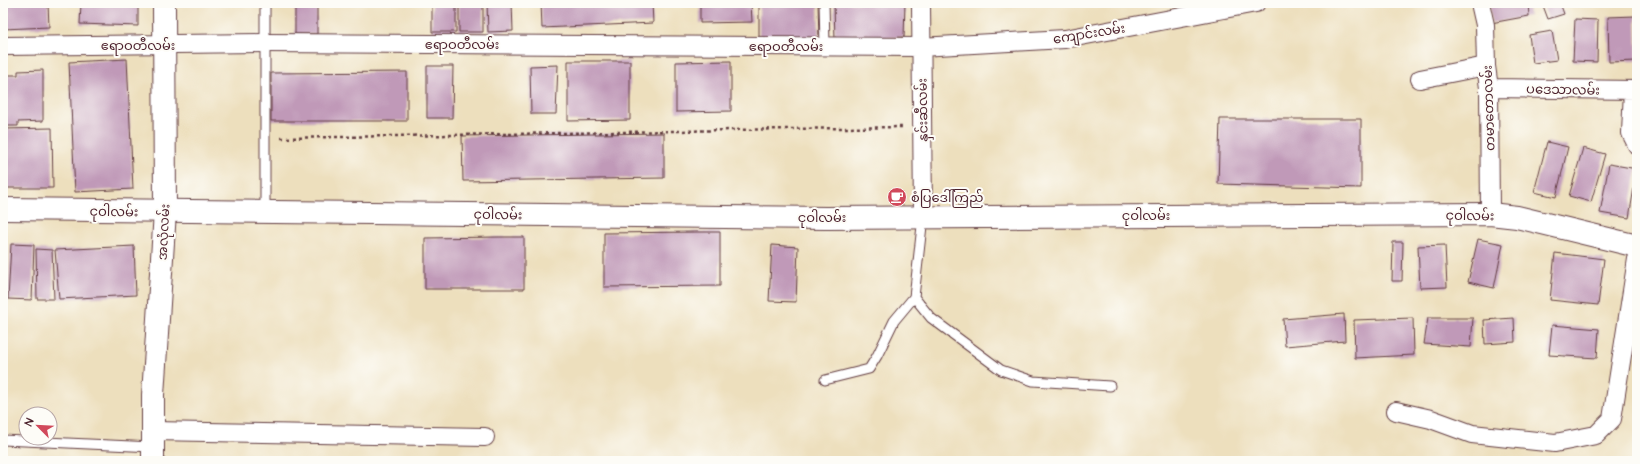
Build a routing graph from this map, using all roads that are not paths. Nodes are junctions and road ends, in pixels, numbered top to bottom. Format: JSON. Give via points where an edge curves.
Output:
{"nodes":[{"id":1,"x":164,"y":3,"type":"edge"},
{"id":2,"x":265,"y":3,"type":"edge"},
{"id":3,"x":824,"y":3,"type":"edge"},
{"id":4,"x":921,"y":3,"type":"edge"},
{"id":5,"x":1256,"y":3,"type":"edge"},
{"id":6,"x":1480,"y":3,"type":"edge"},
{"id":7,"x":264,"y":43,"type":"junction"},
{"id":8,"x":164,"y":45,"type":"junction"},
{"id":9,"x":3,"y":46,"type":"edge"},
{"id":10,"x":825,"y":46,"type":"junction"},
{"id":11,"x":920,"y":47,"type":"junction"},
{"id":12,"x":1486,"y":66,"type":"junction"},
{"id":13,"x":1420,"y":79,"type":"dead end"},
{"id":14,"x":1489,"y":88,"type":"junction"},
{"id":15,"x":1635,"y":90,"type":"edge"},
{"id":16,"x":1637,"y":145,"type":"edge"},
{"id":17,"x":3,"y":209,"type":"edge"},
{"id":18,"x":265,"y":211,"type":"junction"},
{"id":19,"x":165,"y":212,"type":"junction"},
{"id":20,"x":1490,"y":214,"type":"junction"},
{"id":21,"x":924,"y":216,"type":"junction"},
{"id":22,"x":1637,"y":246,"type":"edge"},
{"id":23,"x":1637,"y":259,"type":"edge"},
{"id":24,"x":914,"y":297,"type":"junction"},
{"id":25,"x":825,"y":380,"type":"dead end"},
{"id":26,"x":1110,"y":386,"type":"dead end"},
{"id":27,"x":1396,"y":411,"type":"dead end"},
{"id":28,"x":485,"y":437,"type":"dead end"},
{"id":29,"x":3,"y":440,"type":"edge"},
{"id":30,"x":153,"y":446,"type":"edge"}],
"edges":[{"from":1,"to":8,"type":"street","name":"အလုံလမ်း"},
{"from":2,"to":7,"type":"lane"},
{"from":3,"to":10,"type":"lane"},
{"from":4,"to":11,"type":"street","name":"နှင်းဆီလမ်း"},
{"from":5,"to":11,"type":"street","name":"ကျောင်းလမ်း","via":[[1065,39]]},
{"from":6,"to":12,"type":"street","name":"တမာတောလမ်း","via":[[1485,25]]},
{"from":7,"to":8,"type":"street","name":"ဧရာဝတီလမ်း"},
{"from":7,"to":10,"type":"street","name":"ဧရာဝတီလမ်း"},
{"from":7,"to":18,"type":"lane"},
{"from":8,"to":9,"type":"street","name":"ဧရာဝတီလမ်း"},
{"from":8,"to":19,"type":"street","name":"အလုံလမ်း"},
{"from":10,"to":11,"type":"street","name":"ဧရာဝတီလမ်း"},
{"from":11,"to":21,"type":"street","name":"နှင်းဆီလမ်း"},
{"from":12,"to":13,"type":"street"},
{"from":12,"to":14,"type":"street","name":"တမာတောလမ်း"},
{"from":14,"to":15,"type":"street","name":"ပဒေသာလမ်း"},
{"from":14,"to":20,"type":"street","name":"တမာတောလမ်း"},
{"from":15,"to":16,"type":"street","via":[[1631,133]]},
{"from":17,"to":19,"type":"street","name":"ငုဝါလမ်း"},
{"from":18,"to":19,"type":"street","name":"ငုဝါလမ်း"},
{"from":18,"to":21,"type":"street","name":"ငုဝါလမ်း","via":[[826,218]]},
{"from":19,"to":30,"type":"street","name":"အလုံလမ်း","via":[[153,395]]},
{"from":20,"to":21,"type":"street","name":"ငုဝါလမ်း"},
{"from":20,"to":22,"type":"street","name":"ငုဝါလမ်း","via":[[1517,217]]},
{"from":21,"to":24,"type":"lane"},
{"from":23,"to":27,"type":"street","via":[[1612,419],[1596,435],[1555,443],[1472,434],[1431,419]]},
{"from":24,"to":25,"type":"lane","via":[[894,321],[869,369]]},
{"from":24,"to":26,"type":"lane","via":[[931,318],[1001,370],[1033,381]]},
{"from":28,"to":30,"type":"street"},
{"from":29,"to":30,"type":"lane"}]}
